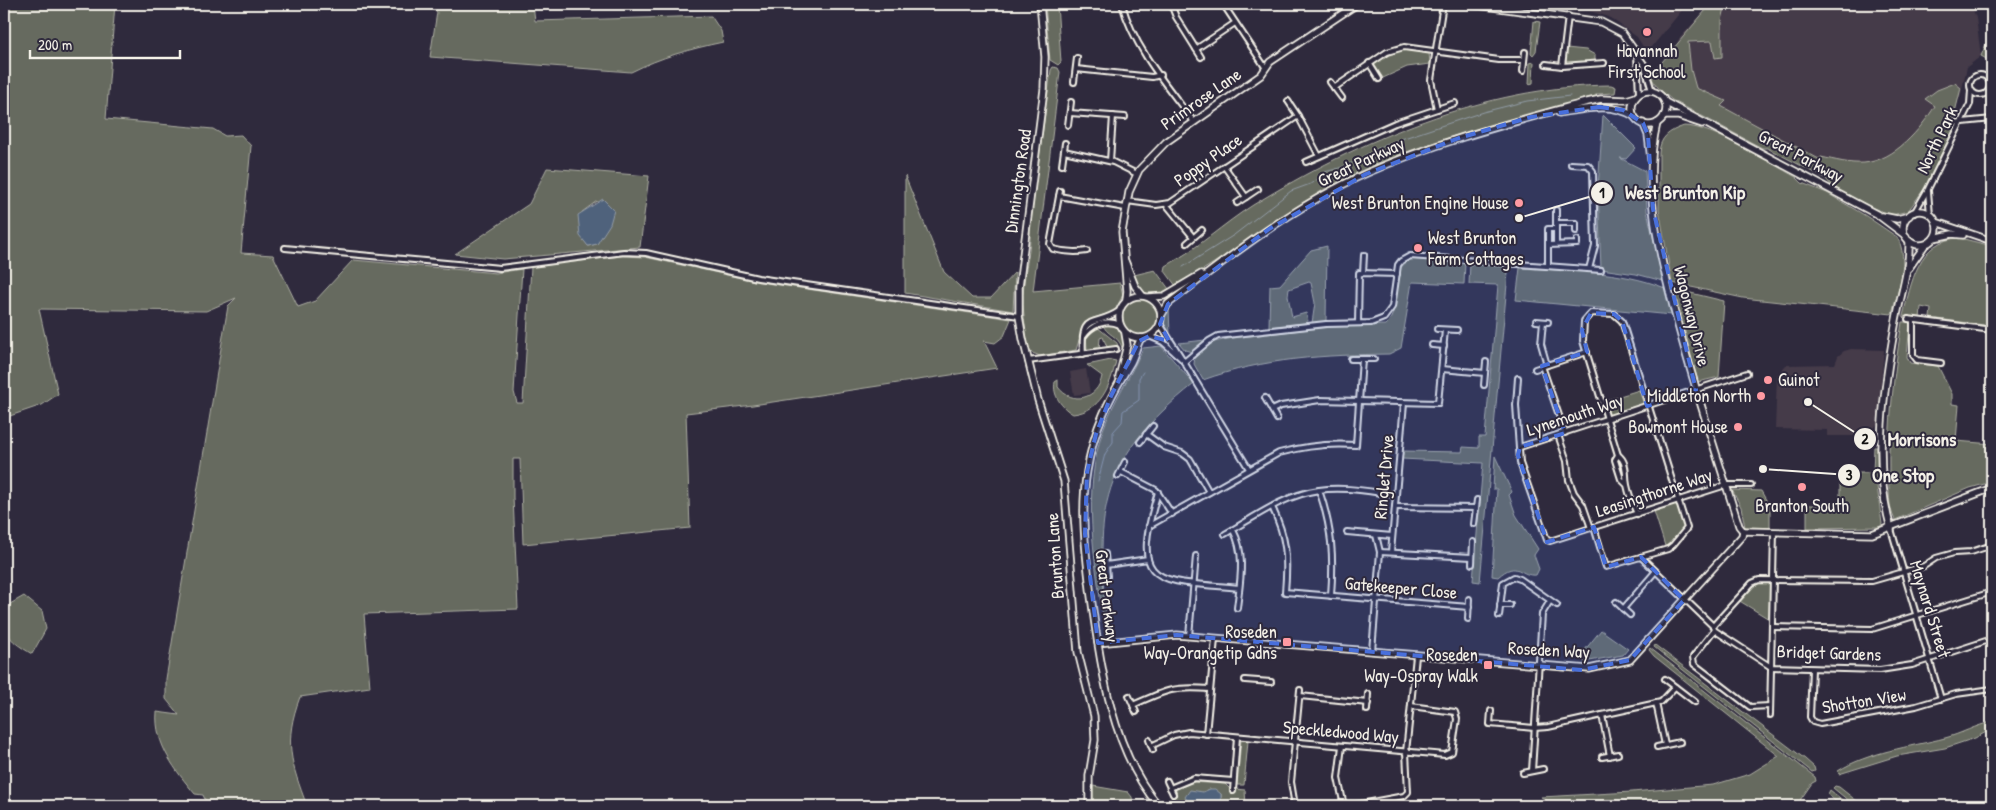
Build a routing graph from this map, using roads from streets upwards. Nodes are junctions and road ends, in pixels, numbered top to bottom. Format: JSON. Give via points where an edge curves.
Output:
{"nodes":[{"id":1,"x":1040,"y":4,"type":"edge"},
{"id":2,"x":1122,"y":4,"type":"edge"},
{"id":3,"x":1171,"y":4,"type":"edge"},
{"id":4,"x":1223,"y":4,"type":"edge"},
{"id":5,"x":1357,"y":4,"type":"edge"},
{"id":6,"x":1442,"y":4,"type":"edge"},
{"id":7,"x":1470,"y":4,"type":"edge"},
{"id":8,"x":1568,"y":16,"type":"junction"},
{"id":9,"x":1235,"y":23,"type":"junction"},
{"id":10,"x":1196,"y":49,"type":"junction"},
{"id":11,"x":1436,"y":50,"type":"junction"},
{"id":12,"x":1525,"y":52,"type":"dead end"},
{"id":13,"x":1637,"y":54,"type":"junction"},
{"id":14,"x":1201,"y":57,"type":"dead end"},
{"id":15,"x":1077,"y":58,"type":"dead end"},
{"id":16,"x":1524,"y":60,"type":"junction"},
{"id":17,"x":1370,"y":63,"type":"junction"},
{"id":18,"x":1604,"y":63,"type":"dead end"},
{"id":19,"x":1546,"y":64,"type":"dead end"},
{"id":20,"x":1590,"y":64,"type":"junction"},
{"id":21,"x":1562,"y":66,"type":"junction"},
{"id":22,"x":1265,"y":67,"type":"junction"},
{"id":23,"x":1076,"y":69,"type":"junction"},
{"id":24,"x":1590,"y":70,"type":"dead end"},
{"id":25,"x":1523,"y":71,"type":"dead end"},
{"id":26,"x":1161,"y":75,"type":"junction"},
{"id":27,"x":1379,"y":79,"type":"dead end"},
{"id":28,"x":1074,"y":82,"type":"dead end"},
{"id":29,"x":1330,"y":82,"type":"dead end"},
{"id":30,"x":1334,"y":88,"type":"junction"},
{"id":31,"x":1971,"y":90,"type":"junction"},
{"id":32,"x":1652,"y":91,"type":"junction"},
{"id":33,"x":1638,"y":95,"type":"junction"},
{"id":34,"x":1982,"y":95,"type":"junction"},
{"id":35,"x":1342,"y":98,"type":"dead end"},
{"id":36,"x":1288,"y":101,"type":"dead end"},
{"id":37,"x":1071,"y":102,"type":"dead end"},
{"id":38,"x":1665,"y":102,"type":"junction"},
{"id":39,"x":1454,"y":103,"type":"dead end"},
{"id":40,"x":1970,"y":104,"type":"junction"},
{"id":41,"x":1437,"y":109,"type":"junction"},
{"id":42,"x":1070,"y":112,"type":"junction"},
{"id":43,"x":1113,"y":116,"type":"junction"},
{"id":44,"x":1298,"y":116,"type":"junction"},
{"id":45,"x":1634,"y":116,"type":"junction"},
{"id":46,"x":1664,"y":116,"type":"junction"},
{"id":47,"x":1125,"y":117,"type":"dead end"},
{"id":48,"x":1531,"y":117,"type":"junction"},
{"id":49,"x":1992,"y":119,"type":"edge"},
{"id":50,"x":1962,"y":121,"type":"junction"},
{"id":51,"x":1194,"y":122,"type":"junction"},
{"id":52,"x":1642,"y":123,"type":"junction"},
{"id":53,"x":1657,"y":123,"type":"junction"},
{"id":54,"x":1953,"y":123,"type":"dead end"},
{"id":55,"x":1068,"y":125,"type":"dead end"},
{"id":56,"x":1709,"y":126,"type":"junction"},
{"id":57,"x":1065,"y":143,"type":"dead end"},
{"id":58,"x":1064,"y":151,"type":"junction"},
{"id":59,"x":1319,"y":156,"type":"junction"},
{"id":60,"x":1651,"y":160,"type":"junction"},
{"id":61,"x":1110,"y":161,"type":"junction"},
{"id":62,"x":1306,"y":162,"type":"dead end"},
{"id":63,"x":1572,"y":164,"type":"dead end"},
{"id":64,"x":1062,"y":165,"type":"dead end"},
{"id":65,"x":1224,"y":166,"type":"junction"},
{"id":66,"x":1137,"y":174,"type":"junction"},
{"id":67,"x":1258,"y":189,"type":"dead end"},
{"id":68,"x":1928,"y":189,"type":"junction"},
{"id":69,"x":1060,"y":191,"type":"dead end"},
{"id":70,"x":1059,"y":196,"type":"junction"},
{"id":71,"x":1246,"y":197,"type":"junction"},
{"id":72,"x":1127,"y":201,"type":"junction"},
{"id":73,"x":1237,"y":203,"type":"dead end"},
{"id":74,"x":1166,"y":204,"type":"junction"},
{"id":75,"x":1125,"y":208,"type":"junction"},
{"id":76,"x":1556,"y":210,"type":"dead end"},
{"id":77,"x":1878,"y":215,"type":"junction"},
{"id":78,"x":1911,"y":215,"type":"junction"},
{"id":79,"x":1930,"y":215,"type":"junction"},
{"id":80,"x":1936,"y":222,"type":"junction"},
{"id":81,"x":1556,"y":223,"type":"junction"},
{"id":82,"x":1556,"y":229,"type":"junction"},
{"id":83,"x":1202,"y":230,"type":"dead end"},
{"id":84,"x":1576,"y":231,"type":"dead end"},
{"id":85,"x":1970,"y":235,"type":"junction"},
{"id":86,"x":1193,"y":237,"type":"junction"},
{"id":87,"x":1934,"y":238,"type":"junction"},
{"id":88,"x":1907,"y":239,"type":"junction"},
{"id":89,"x":1578,"y":240,"type":"dead end"},
{"id":90,"x":1992,"y":241,"type":"edge"},
{"id":91,"x":1186,"y":243,"type":"dead end"},
{"id":92,"x":1548,"y":244,"type":"junction"},
{"id":93,"x":1556,"y":244,"type":"junction"},
{"id":94,"x":1925,"y":245,"type":"junction"},
{"id":95,"x":285,"y":248,"type":"dead end"},
{"id":96,"x":1087,"y":251,"type":"dead end"},
{"id":97,"x":1364,"y":256,"type":"dead end"},
{"id":98,"x":1124,"y":259,"type":"junction"},
{"id":99,"x":1218,"y":265,"type":"junction"},
{"id":100,"x":1548,"y":266,"type":"junction"},
{"id":101,"x":1589,"y":269,"type":"junction"},
{"id":102,"x":1601,"y":270,"type":"dead end"},
{"id":103,"x":1908,"y":270,"type":"junction"},
{"id":104,"x":1363,"y":273,"type":"junction"},
{"id":105,"x":1397,"y":274,"type":"junction"},
{"id":106,"x":1146,"y":296,"type":"junction"},
{"id":107,"x":1126,"y":300,"type":"junction"},
{"id":108,"x":1119,"y":312,"type":"junction"},
{"id":109,"x":1019,"y":316,"type":"junction"},
{"id":110,"x":1161,"y":316,"type":"junction"},
{"id":111,"x":1908,"y":319,"type":"dead end"},
{"id":112,"x":1913,"y":320,"type":"junction"},
{"id":113,"x":1536,"y":321,"type":"dead end"},
{"id":114,"x":1543,"y":322,"type":"junction"},
{"id":115,"x":1548,"y":322,"type":"dead end"},
{"id":116,"x":1358,"y":323,"type":"junction"},
{"id":117,"x":1120,"y":324,"type":"junction"},
{"id":118,"x":1160,"y":324,"type":"junction"},
{"id":119,"x":1437,"y":329,"type":"dead end"},
{"id":120,"x":1445,"y":330,"type":"junction"},
{"id":121,"x":1457,"y":330,"type":"dead end"},
{"id":122,"x":1992,"y":330,"type":"edge"},
{"id":123,"x":1124,"y":331,"type":"junction"},
{"id":124,"x":1149,"y":336,"type":"junction"},
{"id":125,"x":1083,"y":337,"type":"junction"},
{"id":126,"x":1141,"y":338,"type":"junction"},
{"id":127,"x":1432,"y":345,"type":"dead end"},
{"id":128,"x":1444,"y":346,"type":"junction"},
{"id":129,"x":1116,"y":349,"type":"dead end"},
{"id":130,"x":1587,"y":352,"type":"junction"},
{"id":131,"x":1083,"y":354,"type":"junction"},
{"id":132,"x":1351,"y":359,"type":"dead end"},
{"id":133,"x":1362,"y":359,"type":"junction"},
{"id":134,"x":1374,"y":359,"type":"dead end"},
{"id":135,"x":1028,"y":361,"type":"junction"},
{"id":136,"x":1183,"y":361,"type":"junction"},
{"id":137,"x":1486,"y":362,"type":"dead end"},
{"id":138,"x":1941,"y":363,"type":"dead end"},
{"id":139,"x":1547,"y":365,"type":"junction"},
{"id":140,"x":1542,"y":366,"type":"junction"},
{"id":141,"x":1535,"y":368,"type":"dead end"},
{"id":142,"x":1442,"y":369,"type":"junction"},
{"id":143,"x":1485,"y":372,"type":"junction"},
{"id":144,"x":1747,"y":373,"type":"dead end"},
{"id":145,"x":1518,"y":378,"type":"dead end"},
{"id":146,"x":1118,"y":382,"type":"junction"},
{"id":147,"x":1484,"y":385,"type":"dead end"},
{"id":148,"x":1696,"y":390,"type":"junction"},
{"id":149,"x":1265,"y":398,"type":"dead end"},
{"id":150,"x":1359,"y":401,"type":"junction"},
{"id":151,"x":1404,"y":403,"type":"junction"},
{"id":152,"x":1647,"y":406,"type":"junction"},
{"id":153,"x":1272,"y":410,"type":"junction"},
{"id":154,"x":1606,"y":419,"type":"junction"},
{"id":155,"x":1277,"y":420,"type":"dead end"},
{"id":156,"x":1153,"y":426,"type":"dead end"},
{"id":157,"x":1565,"y":432,"type":"junction"},
{"id":158,"x":1146,"y":434,"type":"junction"},
{"id":159,"x":1558,"y":435,"type":"junction"},
{"id":160,"x":1140,"y":442,"type":"dead end"},
{"id":161,"x":1520,"y":447,"type":"junction"},
{"id":162,"x":1618,"y":455,"type":"junction"},
{"id":163,"x":1125,"y":462,"type":"dead end"},
{"id":164,"x":1249,"y":469,"type":"junction"},
{"id":165,"x":1626,"y":484,"type":"junction"},
{"id":166,"x":1726,"y":485,"type":"junction"},
{"id":167,"x":1751,"y":485,"type":"dead end"},
{"id":168,"x":1992,"y":488,"type":"edge"},
{"id":169,"x":1319,"y":490,"type":"junction"},
{"id":170,"x":1158,"y":492,"type":"junction"},
{"id":171,"x":1209,"y":492,"type":"junction"},
{"id":172,"x":1396,"y":495,"type":"junction"},
{"id":173,"x":1476,"y":500,"type":"dead end"},
{"id":174,"x":1678,"y":500,"type":"junction"},
{"id":175,"x":1272,"y":507,"type":"junction"},
{"id":176,"x":1395,"y":507,"type":"junction"},
{"id":177,"x":1476,"y":508,"type":"junction"},
{"id":178,"x":1172,"y":514,"type":"junction"},
{"id":179,"x":1636,"y":514,"type":"junction"},
{"id":180,"x":1474,"y":524,"type":"dead end"},
{"id":181,"x":1149,"y":526,"type":"junction"},
{"id":182,"x":1592,"y":528,"type":"junction"},
{"id":183,"x":1891,"y":528,"type":"junction"},
{"id":184,"x":1233,"y":530,"type":"junction"},
{"id":185,"x":1744,"y":531,"type":"junction"},
{"id":186,"x":1347,"y":532,"type":"dead end"},
{"id":187,"x":1774,"y":532,"type":"junction"},
{"id":188,"x":1225,"y":534,"type":"dead end"},
{"id":189,"x":1376,"y":535,"type":"junction"},
{"id":190,"x":1392,"y":536,"type":"junction"},
{"id":191,"x":1473,"y":542,"type":"dead end"},
{"id":192,"x":1992,"y":546,"type":"edge"},
{"id":193,"x":1380,"y":552,"type":"junction"},
{"id":194,"x":1391,"y":552,"type":"junction"},
{"id":195,"x":1105,"y":554,"type":"dead end"},
{"id":196,"x":1196,"y":556,"type":"dead end"},
{"id":197,"x":1641,"y":557,"type":"junction"},
{"id":198,"x":1472,"y":558,"type":"junction"},
{"id":199,"x":1148,"y":559,"type":"junction"},
{"id":200,"x":1472,"y":564,"type":"dead end"},
{"id":201,"x":1106,"y":565,"type":"junction"},
{"id":202,"x":1656,"y":572,"type":"junction"},
{"id":203,"x":1904,"y":572,"type":"junction"},
{"id":204,"x":1108,"y":576,"type":"dead end"},
{"id":205,"x":1773,"y":580,"type":"junction"},
{"id":206,"x":1194,"y":584,"type":"junction"},
{"id":207,"x":1239,"y":588,"type":"junction"},
{"id":208,"x":1992,"y":592,"type":"edge"},
{"id":209,"x":1331,"y":596,"type":"junction"},
{"id":210,"x":1469,"y":599,"type":"dead end"},
{"id":211,"x":1376,"y":600,"type":"junction"},
{"id":212,"x":1684,"y":600,"type":"junction"},
{"id":213,"x":1550,"y":601,"type":"junction"},
{"id":214,"x":1616,"y":602,"type":"dead end"},
{"id":215,"x":1500,"y":605,"type":"junction"},
{"id":216,"x":1510,"y":605,"type":"dead end"},
{"id":217,"x":1557,"y":605,"type":"dead end"},
{"id":218,"x":1468,"y":607,"type":"junction"},
{"id":219,"x":1237,"y":608,"type":"dead end"},
{"id":220,"x":1623,"y":609,"type":"junction"},
{"id":221,"x":1630,"y":615,"type":"dead end"},
{"id":222,"x":1917,"y":615,"type":"junction"},
{"id":223,"x":1499,"y":616,"type":"dead end"},
{"id":224,"x":1468,"y":619,"type":"dead end"},
{"id":225,"x":1772,"y":627,"type":"junction"},
{"id":226,"x":1714,"y":628,"type":"junction"},
{"id":227,"x":1189,"y":636,"type":"junction"},
{"id":228,"x":1215,"y":639,"type":"junction"},
{"id":229,"x":1992,"y":639,"type":"edge"},
{"id":230,"x":1098,"y":643,"type":"junction"},
{"id":231,"x":1372,"y":652,"type":"junction"},
{"id":232,"x":1416,"y":656,"type":"junction"},
{"id":233,"x":1931,"y":659,"type":"junction"},
{"id":234,"x":1538,"y":666,"type":"junction"},
{"id":235,"x":1771,"y":667,"type":"junction"},
{"id":236,"x":1812,"y":668,"type":"junction"},
{"id":237,"x":1665,"y":679,"type":"dead end"},
{"id":238,"x":1245,"y":680,"type":"dead end"},
{"id":239,"x":1272,"y":682,"type":"dead end"},
{"id":240,"x":1675,"y":687,"type":"junction"},
{"id":241,"x":1210,"y":689,"type":"junction"},
{"id":242,"x":1992,"y":689,"type":"edge"},
{"id":243,"x":1300,"y":690,"type":"dead end"},
{"id":244,"x":1368,"y":694,"type":"dead end"},
{"id":245,"x":1129,"y":696,"type":"dead end"},
{"id":246,"x":1300,"y":696,"type":"junction"},
{"id":247,"x":1941,"y":699,"type":"junction"},
{"id":248,"x":1695,"y":702,"type":"dead end"},
{"id":249,"x":1368,"y":703,"type":"junction"},
{"id":250,"x":1656,"y":703,"type":"junction"},
{"id":251,"x":1133,"y":705,"type":"junction"},
{"id":252,"x":1411,"y":706,"type":"junction"},
{"id":253,"x":1770,"y":706,"type":"junction"},
{"id":254,"x":1367,"y":710,"type":"dead end"},
{"id":255,"x":1491,"y":710,"type":"dead end"},
{"id":256,"x":1136,"y":712,"type":"dead end"},
{"id":257,"x":1602,"y":715,"type":"junction"},
{"id":258,"x":1770,"y":715,"type":"dead end"},
{"id":259,"x":1534,"y":728,"type":"junction"},
{"id":260,"x":1206,"y":734,"type":"junction"},
{"id":261,"x":1237,"y":736,"type":"junction"},
{"id":262,"x":1149,"y":740,"type":"dead end"},
{"id":263,"x":1295,"y":742,"type":"junction"},
{"id":264,"x":1680,"y":742,"type":"dead end"},
{"id":265,"x":1665,"y":745,"type":"junction"},
{"id":266,"x":1342,"y":746,"type":"junction"},
{"id":267,"x":1657,"y":747,"type":"dead end"},
{"id":268,"x":1406,"y":752,"type":"junction"},
{"id":269,"x":1618,"y":754,"type":"dead end"},
{"id":270,"x":1610,"y":756,"type":"junction"},
{"id":271,"x":1602,"y":757,"type":"dead end"},
{"id":272,"x":1543,"y":769,"type":"dead end"},
{"id":273,"x":1532,"y":771,"type":"junction"},
{"id":274,"x":1523,"y":773,"type":"dead end"},
{"id":275,"x":1167,"y":781,"type":"dead end"},
{"id":276,"x":1233,"y":781,"type":"junction"},
{"id":277,"x":1170,"y":788,"type":"junction"},
{"id":278,"x":1232,"y":791,"type":"dead end"},
{"id":279,"x":1173,"y":794,"type":"dead end"},
{"id":280,"x":1089,"y":806,"type":"edge"},
{"id":281,"x":1159,"y":806,"type":"edge"},
{"id":282,"x":1295,"y":806,"type":"edge"},
{"id":283,"x":1344,"y":806,"type":"edge"},
{"id":284,"x":1350,"y":806,"type":"edge"}],
"edges":[{"from":1,"to":109,"type":"street","name":"Dinnington Road","via":[[1044,89],[1019,288]]},
{"from":2,"to":26,"type":"street","via":[[1133,31]]},
{"from":3,"to":10,"type":"street"},
{"from":4,"to":9,"type":"street"},
{"from":5,"to":22,"type":"street","name":"Primrose Lane"},
{"from":6,"to":11,"type":"street"},
{"from":7,"to":8,"type":"street"},
{"from":8,"to":13,"type":"street","via":[[1608,25],[1622,34]]},
{"from":8,"to":21,"type":"street"},
{"from":9,"to":10,"type":"street"},
{"from":9,"to":22,"type":"street"},
{"from":10,"to":14,"type":"street"},
{"from":11,"to":16,"type":"street","via":[[1498,60]]},
{"from":11,"to":17,"type":"street","via":[[1398,48]]},
{"from":11,"to":41,"type":"street","via":[[1431,80]]},
{"from":12,"to":16,"type":"street"},
{"from":13,"to":32,"type":"street","via":[[1644,64]]},
{"from":13,"to":33,"type":"street"},
{"from":15,"to":23,"type":"street"},
{"from":16,"to":25,"type":"street"},
{"from":17,"to":27,"type":"street"},
{"from":17,"to":30,"type":"street"},
{"from":18,"to":20,"type":"street"},
{"from":19,"to":21,"type":"street"},
{"from":20,"to":21,"type":"street"},
{"from":20,"to":24,"type":"street"},
{"from":22,"to":51,"type":"street","name":"Primrose Lane","via":[[1261,75]]},
{"from":23,"to":26,"type":"street","via":[[1152,77]]},
{"from":23,"to":28,"type":"street"},
{"from":26,"to":51,"type":"street"},
{"from":29,"to":30,"type":"street"},
{"from":30,"to":35,"type":"street"},
{"from":31,"to":34,"type":"street","name":"North Park"},
{"from":31,"to":34,"type":"street","name":"North Park","via":[[1972,78],[1985,76],[1990,85]]},
{"from":31,"to":40,"type":"street","name":"North Park"},
{"from":32,"to":33,"type":"street","name":"Great Parkway"},
{"from":32,"to":38,"type":"street","name":"Great Parkway"},
{"from":33,"to":45,"type":"street","via":[[1632,106]]},
{"from":33,"to":48,"type":"street","name":"Great Parkway","via":[[1626,100],[1601,99]]},
{"from":34,"to":40,"type":"street","name":"North Park"},
{"from":36,"to":44,"type":"street"},
{"from":37,"to":42,"type":"street"},
{"from":38,"to":46,"type":"street"},
{"from":38,"to":56,"type":"street","name":"Great Parkway"},
{"from":39,"to":41,"type":"street"},
{"from":40,"to":50,"type":"street","name":"North Park"},
{"from":41,"to":59,"type":"street","via":[[1395,123]]},
{"from":42,"to":43,"type":"street"},
{"from":42,"to":55,"type":"street"},
{"from":43,"to":47,"type":"street"},
{"from":43,"to":61,"type":"street"},
{"from":44,"to":59,"type":"street"},
{"from":44,"to":65,"type":"street","name":"Poppy Place"},
{"from":45,"to":48,"type":"street","name":"Great Parkway","via":[[1606,107]]},
{"from":45,"to":52,"type":"street","name":"Great Parkway"},
{"from":46,"to":53,"type":"street"},
{"from":46,"to":56,"type":"street","name":"Great Parkway","via":[[1678,116]]},
{"from":48,"to":99,"type":"street","name":"Great Parkway","via":[[1459,138],[1366,174],[1322,196]]},
{"from":49,"to":50,"type":"street"},
{"from":50,"to":54,"type":"street"},
{"from":50,"to":68,"type":"street","name":"North Park"},
{"from":51,"to":66,"type":"street","name":"Primrose Lane","via":[[1154,152]]},
{"from":52,"to":53,"type":"street"},
{"from":52,"to":60,"type":"street","name":"Wagonway Drive","via":[[1648,136]]},
{"from":53,"to":60,"type":"street","name":"Wagonway Drive"},
{"from":56,"to":77,"type":"street","name":"Great Parkway"},
{"from":57,"to":58,"type":"street"},
{"from":58,"to":61,"type":"street"},
{"from":58,"to":64,"type":"street"},
{"from":59,"to":62,"type":"street"},
{"from":60,"to":148,"type":"street","name":"Wagonway Drive","via":[[1653,209],[1668,285]]},
{"from":61,"to":66,"type":"street"},
{"from":63,"to":101,"type":"street","via":[[1588,165],[1593,171],[1595,246]]},
{"from":65,"to":71,"type":"street"},
{"from":65,"to":74,"type":"street","name":"Poppy Place"},
{"from":66,"to":72,"type":"street","name":"Primrose Lane"},
{"from":67,"to":71,"type":"street"},
{"from":68,"to":78,"type":"street","name":"North Park"},
{"from":68,"to":79,"type":"street","name":"North Park"},
{"from":69,"to":70,"type":"street"},
{"from":70,"to":75,"type":"street"},
{"from":70,"to":96,"type":"street","via":[[1050,244],[1052,249],[1076,253]]},
{"from":71,"to":73,"type":"street"},
{"from":72,"to":74,"type":"street","name":"Poppy Place"},
{"from":72,"to":75,"type":"street","name":"Primrose Lane"},
{"from":74,"to":86,"type":"street"},
{"from":75,"to":98,"type":"street","name":"Primrose Lane"},
{"from":76,"to":81,"type":"street"},
{"from":77,"to":78,"type":"street","name":"Great Parkway","via":[[1897,219]]},
{"from":77,"to":88,"type":"street","name":"Great Parkway"},
{"from":78,"to":79,"type":"street","name":"Great Parkway","via":[[1922,212]]},
{"from":78,"to":88,"type":"street","via":[[1904,225]]},
{"from":79,"to":80,"type":"street"},
{"from":80,"to":85,"type":"street"},
{"from":80,"to":87,"type":"street"},
{"from":81,"to":82,"type":"street"},
{"from":81,"to":84,"type":"street","via":[[1576,223]]},
{"from":82,"to":92,"type":"street","via":[[1548,229]]},
{"from":82,"to":93,"type":"street"},
{"from":83,"to":86,"type":"street"},
{"from":85,"to":87,"type":"street"},
{"from":85,"to":90,"type":"street"},
{"from":86,"to":91,"type":"street"},
{"from":87,"to":94,"type":"street"},
{"from":88,"to":94,"type":"street","name":"Great Parkway","via":[[1917,245]]},
{"from":88,"to":103,"type":"street"},
{"from":89,"to":93,"type":"street","via":[[1578,244]]},
{"from":92,"to":93,"type":"street"},
{"from":92,"to":100,"type":"street"},
{"from":94,"to":103,"type":"street"},
{"from":95,"to":109,"type":"street","via":[[500,268],[624,252],[646,253],[758,278]]},
{"from":97,"to":104,"type":"street"},
{"from":98,"to":106,"type":"street","name":"Primrose Lane","via":[[1136,288]]},
{"from":98,"to":107,"type":"street","name":"Primrose Lane"},
{"from":99,"to":106,"type":"street","name":"Great Parkway","via":[[1164,296]]},
{"from":99,"to":110,"type":"street","name":"Great Parkway","via":[[1168,304]]},
{"from":100,"to":101,"type":"street"},
{"from":100,"to":105,"type":"street","via":[[1417,256],[1401,261]]},
{"from":101,"to":102,"type":"street"},
{"from":103,"to":183,"type":"street","via":[[1887,373],[1883,425],[1884,499]]},
{"from":104,"to":105,"type":"street"},
{"from":104,"to":116,"type":"street","via":[[1359,273]]},
{"from":105,"to":116,"type":"street","via":[[1389,314],[1378,321]]},
{"from":106,"to":107,"type":"street","name":"Great Parkway"},
{"from":106,"to":110,"type":"street","via":[[1158,305]]},
{"from":107,"to":108,"type":"street"},
{"from":108,"to":117,"type":"street","name":"Great Parkway"},
{"from":108,"to":125,"type":"street","via":[[1088,324]]},
{"from":109,"to":135,"type":"street","name":"Dinnington Road"},
{"from":110,"to":118,"type":"street"},
{"from":111,"to":112,"type":"street"},
{"from":112,"to":122,"type":"street"},
{"from":112,"to":138,"type":"street","via":[[1913,355],[1917,360]]},
{"from":113,"to":114,"type":"street"},
{"from":114,"to":115,"type":"street"},
{"from":114,"to":139,"type":"street","via":[[1542,344]]},
{"from":116,"to":136,"type":"street","via":[[1218,336]]},
{"from":117,"to":123,"type":"street","name":"Great Parkway"},
{"from":117,"to":125,"type":"street","via":[[1098,324]]},
{"from":118,"to":124,"type":"street"},
{"from":118,"to":136,"type":"street"},
{"from":119,"to":120,"type":"street"},
{"from":120,"to":121,"type":"street"},
{"from":120,"to":128,"type":"street"},
{"from":123,"to":126,"type":"street"},
{"from":123,"to":146,"type":"street","name":"Great Parkway","via":[[1128,345]]},
{"from":124,"to":126,"type":"street"},
{"from":124,"to":136,"type":"street","via":[[1163,342]]},
{"from":125,"to":131,"type":"street"},
{"from":126,"to":146,"type":"street","name":"Great Parkway"},
{"from":127,"to":128,"type":"street"},
{"from":128,"to":142,"type":"street"},
{"from":129,"to":131,"type":"street"},
{"from":130,"to":139,"type":"street"},
{"from":130,"to":152,"type":"street","via":[[1582,330],[1586,316],[1598,312],[1618,316],[1625,329]]},
{"from":130,"to":154,"type":"street"},
{"from":131,"to":135,"type":"street"},
{"from":132,"to":133,"type":"street"},
{"from":133,"to":134,"type":"street"},
{"from":133,"to":150,"type":"street","name":"Ringlet Drive"},
{"from":135,"to":280,"type":"street","name":"Brunton Lane","via":[[1064,481],[1078,652],[1091,700],[1095,732],[1088,781]]},
{"from":136,"to":164,"type":"street"},
{"from":137,"to":143,"type":"street"},
{"from":139,"to":140,"type":"street"},
{"from":140,"to":141,"type":"street"},
{"from":140,"to":157,"type":"street"},
{"from":142,"to":143,"type":"street"},
{"from":142,"to":151,"type":"street","via":[[1438,403]]},
{"from":143,"to":147,"type":"street"},
{"from":144,"to":148,"type":"street","name":"Lynemouth Way"},
{"from":145,"to":161,"type":"street","via":[[1516,405]]},
{"from":146,"to":230,"type":"street","name":"Great Parkway","via":[[1096,434],[1084,497],[1088,568]]},
{"from":148,"to":152,"type":"street","name":"Lynemouth Way"},
{"from":148,"to":166,"type":"street","name":"Wagonway Drive"},
{"from":149,"to":153,"type":"street"},
{"from":150,"to":151,"type":"street"},
{"from":150,"to":153,"type":"street","via":[[1320,400]]},
{"from":150,"to":164,"type":"street","name":"Ringlet Drive","via":[[1356,445],[1326,444],[1298,448],[1279,453]]},
{"from":151,"to":172,"type":"street","name":"Ringlet Drive"},
{"from":152,"to":154,"type":"street","name":"Lynemouth Way"},
{"from":152,"to":174,"type":"street"},
{"from":153,"to":155,"type":"street"},
{"from":154,"to":157,"type":"street","name":"Lynemouth Way"},
{"from":154,"to":162,"type":"street"},
{"from":156,"to":158,"type":"street"},
{"from":157,"to":159,"type":"street","name":"Lynemouth Way"},
{"from":158,"to":160,"type":"street"},
{"from":158,"to":171,"type":"street","via":[[1190,459]]},
{"from":159,"to":161,"type":"street","name":"Lynemouth Way"},
{"from":159,"to":182,"type":"street","via":[[1567,461],[1569,480]]},
{"from":161,"to":182,"type":"street","name":"Leasingthorne Way","via":[[1520,463],[1547,540]]},
{"from":162,"to":165,"type":"street","via":[[1626,471]]},
{"from":162,"to":165,"type":"street","via":[[1615,460]]},
{"from":163,"to":170,"type":"street","via":[[1120,474]]},
{"from":164,"to":171,"type":"street","name":"Ringlet Drive"},
{"from":165,"to":179,"type":"street"},
{"from":166,"to":167,"type":"street","name":"Leasingthorne Way"},
{"from":166,"to":174,"type":"street","name":"Leasingthorne Way"},
{"from":166,"to":185,"type":"street","name":"Wagonway Drive","via":[[1739,526]]},
{"from":168,"to":183,"type":"street"},
{"from":169,"to":172,"type":"street"},
{"from":169,"to":175,"type":"street","via":[[1283,500]]},
{"from":169,"to":209,"type":"street","name":"Gatekeeper Close","via":[[1328,516],[1333,551]]},
{"from":170,"to":178,"type":"street"},
{"from":170,"to":181,"type":"street"},
{"from":171,"to":178,"type":"street","name":"Ringlet Drive"},
{"from":172,"to":176,"type":"street","name":"Ringlet Drive"},
{"from":173,"to":177,"type":"street"},
{"from":174,"to":179,"type":"street","name":"Leasingthorne Way"},
{"from":174,"to":197,"type":"street","via":[[1687,528],[1673,545]]},
{"from":175,"to":184,"type":"street"},
{"from":175,"to":209,"type":"street","name":"Gatekeeper Close","via":[[1286,544],[1285,592]]},
{"from":176,"to":177,"type":"street"},
{"from":176,"to":190,"type":"street","name":"Ringlet Drive"},
{"from":177,"to":180,"type":"street"},
{"from":178,"to":181,"type":"street","name":"Ringlet Drive"},
{"from":179,"to":182,"type":"street","name":"Leasingthorne Way"},
{"from":181,"to":199,"type":"street"},
{"from":182,"to":197,"type":"street","via":[[1606,567]]},
{"from":183,"to":187,"type":"street","via":[[1872,534]]},
{"from":183,"to":203,"type":"street","name":"Maynard Street"},
{"from":184,"to":188,"type":"street"},
{"from":184,"to":207,"type":"street","via":[[1241,552]]},
{"from":185,"to":187,"type":"street"},
{"from":185,"to":212,"type":"street","name":"Roseden Way"},
{"from":186,"to":189,"type":"street"},
{"from":187,"to":205,"type":"street"},
{"from":189,"to":190,"type":"street"},
{"from":189,"to":193,"type":"street"},
{"from":190,"to":194,"type":"street","name":"Ringlet Drive"},
{"from":191,"to":198,"type":"street"},
{"from":192,"to":203,"type":"street","via":[[1954,553]]},
{"from":193,"to":194,"type":"street"},
{"from":193,"to":211,"type":"street"},
{"from":194,"to":198,"type":"street"},
{"from":195,"to":201,"type":"street"},
{"from":196,"to":206,"type":"street"},
{"from":197,"to":202,"type":"street","name":"Bridget Gardens"},
{"from":198,"to":200,"type":"street"},
{"from":199,"to":201,"type":"street"},
{"from":199,"to":206,"type":"street","via":[[1158,576],[1173,582]]},
{"from":201,"to":204,"type":"street"},
{"from":202,"to":212,"type":"street","name":"Bridget Gardens"},
{"from":202,"to":220,"type":"street"},
{"from":203,"to":205,"type":"street","via":[[1872,581]]},
{"from":203,"to":222,"type":"street","name":"Maynard Street"},
{"from":205,"to":225,"type":"street"},
{"from":205,"to":226,"type":"street","via":[[1752,583]]},
{"from":206,"to":207,"type":"street"},
{"from":206,"to":227,"type":"street"},
{"from":207,"to":219,"type":"street"},
{"from":208,"to":222,"type":"street"},
{"from":209,"to":211,"type":"street","name":"Gatekeeper Close"},
{"from":210,"to":218,"type":"street","name":"Gatekeeper Close"},
{"from":211,"to":218,"type":"street","name":"Gatekeeper Close"},
{"from":211,"to":231,"type":"street"},
{"from":212,"to":226,"type":"street","name":"Bridget Gardens"},
{"from":212,"to":234,"type":"street","name":"Roseden Way","via":[[1630,660],[1582,670]]},
{"from":213,"to":215,"type":"street","via":[[1514,577],[1503,583]]},
{"from":213,"to":217,"type":"street"},
{"from":213,"to":234,"type":"street","via":[[1542,614]]},
{"from":214,"to":220,"type":"street"},
{"from":215,"to":216,"type":"street"},
{"from":215,"to":223,"type":"street"},
{"from":218,"to":224,"type":"street","name":"Gatekeeper Close"},
{"from":220,"to":221,"type":"street"},
{"from":222,"to":225,"type":"street","via":[[1872,629]]},
{"from":222,"to":233,"type":"street","name":"Maynard Street"},
{"from":225,"to":235,"type":"street"},
{"from":226,"to":235,"type":"street","name":"Bridget Gardens"},
{"from":226,"to":253,"type":"street","via":[[1693,657],[1694,664],[1750,707]]},
{"from":227,"to":228,"type":"street","name":"Roseden Way"},
{"from":227,"to":230,"type":"street","name":"Roseden Way","via":[[1163,635]]},
{"from":228,"to":231,"type":"street","name":"Roseden Way"},
{"from":228,"to":241,"type":"street"},
{"from":229,"to":233,"type":"street","name":"Bridget Gardens"},
{"from":230,"to":281,"type":"street","name":"Great Parkway","via":[[1107,688],[1126,748],[1136,772]]},
{"from":231,"to":232,"type":"street","name":"Roseden Way"},
{"from":232,"to":234,"type":"street","name":"Roseden Way"},
{"from":232,"to":252,"type":"street","name":"Speckledwood Way"},
{"from":233,"to":236,"type":"street","name":"Bridget Gardens","via":[[1880,670]]},
{"from":233,"to":247,"type":"street","name":"Maynard Street"},
{"from":234,"to":259,"type":"street"},
{"from":235,"to":236,"type":"street","name":"Bridget Gardens"},
{"from":235,"to":253,"type":"street"},
{"from":236,"to":247,"type":"street","name":"Shotton View","via":[[1810,716],[1813,722],[1820,724],[1862,718]]},
{"from":237,"to":240,"type":"street"},
{"from":238,"to":239,"type":"street"},
{"from":240,"to":248,"type":"street"},
{"from":240,"to":250,"type":"street","via":[[1666,699]]},
{"from":241,"to":251,"type":"street","via":[[1182,687]]},
{"from":241,"to":260,"type":"street"},
{"from":242,"to":247,"type":"street"},
{"from":243,"to":246,"type":"street"},
{"from":244,"to":249,"type":"street"},
{"from":245,"to":251,"type":"street"},
{"from":246,"to":249,"type":"street"},
{"from":246,"to":263,"type":"street"},
{"from":249,"to":254,"type":"street"},
{"from":250,"to":257,"type":"street"},
{"from":250,"to":265,"type":"street"},
{"from":251,"to":256,"type":"street"},
{"from":252,"to":268,"type":"street","name":"Speckledwood Way"},
{"from":252,"to":268,"type":"street","via":[[1452,710],[1456,712],[1457,719],[1453,748],[1449,754]]},
{"from":253,"to":258,"type":"street"},
{"from":255,"to":259,"type":"street","via":[[1490,724]]},
{"from":257,"to":259,"type":"street"},
{"from":257,"to":270,"type":"street"},
{"from":259,"to":273,"type":"street"},
{"from":260,"to":261,"type":"street","name":"Speckledwood Way"},
{"from":260,"to":262,"type":"street","name":"Speckledwood Way","via":[[1181,733],[1152,748]]},
{"from":261,"to":263,"type":"street","name":"Speckledwood Way"},
{"from":261,"to":276,"type":"street"},
{"from":263,"to":266,"type":"street","name":"Speckledwood Way"},
{"from":263,"to":282,"type":"street","via":[[1291,782]]},
{"from":264,"to":265,"type":"street"},
{"from":265,"to":267,"type":"street"},
{"from":266,"to":268,"type":"street","name":"Speckledwood Way"},
{"from":266,"to":283,"type":"street","via":[[1338,778]]},
{"from":268,"to":284,"type":"street","via":[[1409,785],[1406,794]]},
{"from":269,"to":270,"type":"street"},
{"from":270,"to":271,"type":"street"},
{"from":272,"to":273,"type":"street"},
{"from":273,"to":274,"type":"street"},
{"from":275,"to":277,"type":"street"},
{"from":276,"to":277,"type":"street","via":[[1194,778]]},
{"from":276,"to":278,"type":"street"},
{"from":277,"to":279,"type":"street"}]}
